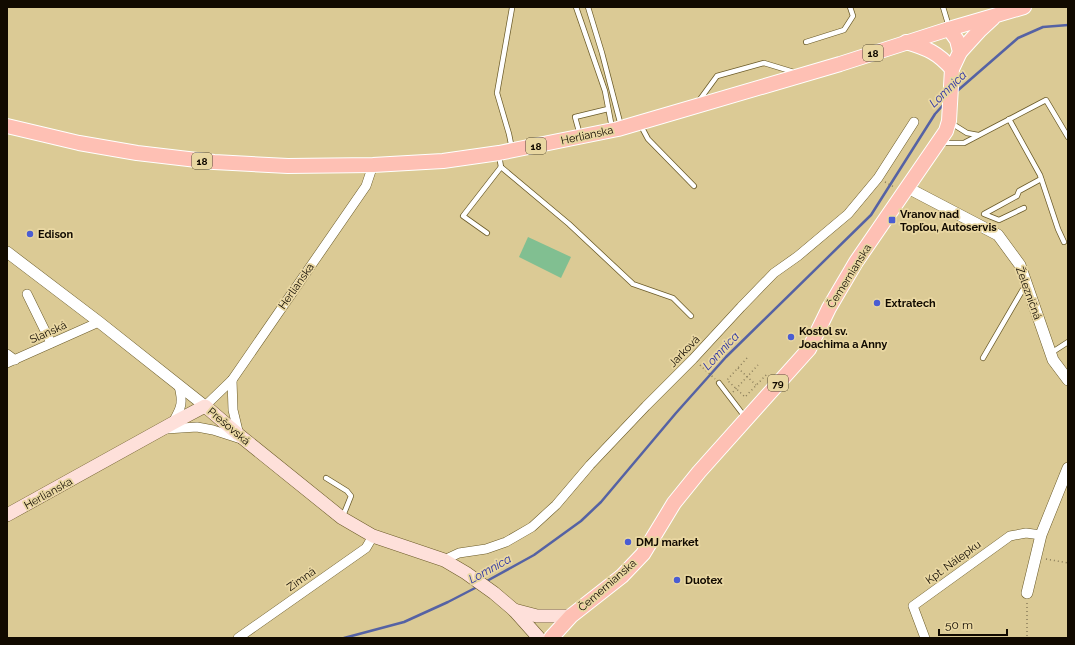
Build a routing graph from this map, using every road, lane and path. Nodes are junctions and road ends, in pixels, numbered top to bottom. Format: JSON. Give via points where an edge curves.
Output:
{"nodes":[{"id":1,"x":576,"y":7,"type":"edge"},
{"id":2,"x":588,"y":7,"type":"edge"},
{"id":3,"x":850,"y":7,"type":"edge"},
{"id":4,"x":943,"y":7,"type":"edge"},
{"id":5,"x":1021,"y":7,"type":"edge"},
{"id":6,"x":512,"y":8,"type":"dead end"},
{"id":7,"x":996,"y":15,"type":"junction"},
{"id":8,"x":949,"y":29,"type":"junction"},
{"id":9,"x":806,"y":42,"type":"dead end"},
{"id":10,"x":906,"y":42,"type":"junction"},
{"id":11,"x":960,"y":52,"type":"junction"},
{"id":12,"x":952,"y":69,"type":"junction"},
{"id":13,"x":802,"y":74,"type":"junction"},
{"id":14,"x":695,"y":106,"type":"junction"},
{"id":15,"x":608,"y":109,"type":"junction"},
{"id":16,"x":1009,"y":119,"type":"junction"},
{"id":17,"x":949,"y":121,"type":"junction"},
{"id":18,"x":914,"y":122,"type":"dead end"},
{"id":19,"x":639,"y":123,"type":"junction"},
{"id":20,"x":7,"y":126,"type":"edge"},
{"id":21,"x":617,"y":129,"type":"junction"},
{"id":22,"x":978,"y":135,"type":"junction"},
{"id":23,"x":580,"y":136,"type":"junction"},
{"id":24,"x":1068,"y":137,"type":"edge"},
{"id":25,"x":938,"y":143,"type":"junction"},
{"id":26,"x":512,"y":150,"type":"junction"},
{"id":27,"x":500,"y":160,"type":"junction"},
{"id":28,"x":373,"y":165,"type":"junction"},
{"id":29,"x":881,"y":179,"type":"dead end"},
{"id":30,"x":1041,"y":179,"type":"junction"},
{"id":31,"x":694,"y":186,"type":"dead end"},
{"id":32,"x":902,"y":188,"type":"junction"},
{"id":33,"x":1024,"y":208,"type":"dead end"},
{"id":34,"x":487,"y":233,"type":"dead end"},
{"id":35,"x":1064,"y":242,"type":"dead end"},
{"id":36,"x":7,"y":252,"type":"edge"},
{"id":37,"x":1026,"y":283,"type":"junction"},
{"id":38,"x":28,"y":294,"type":"dead end"},
{"id":39,"x":691,"y":316,"type":"dead end"},
{"id":40,"x":99,"y":322,"type":"junction"},
{"id":41,"x":1068,"y":342,"type":"edge"},
{"id":42,"x":52,"y":343,"type":"junction"},
{"id":43,"x":1050,"y":353,"type":"junction"},
{"id":44,"x":7,"y":354,"type":"edge"},
{"id":45,"x":747,"y":358,"type":"dead end"},
{"id":46,"x":983,"y":358,"type":"dead end"},
{"id":47,"x":11,"y":362,"type":"edge"},
{"id":48,"x":758,"y":365,"type":"dead end"},
{"id":49,"x":738,"y":368,"type":"junction"},
{"id":50,"x":704,"y":369,"type":"dead end"},
{"id":51,"x":767,"y":374,"type":"dead end"},
{"id":52,"x":748,"y":377,"type":"junction"},
{"id":53,"x":232,"y":380,"type":"junction"},
{"id":54,"x":1068,"y":380,"type":"edge"},
{"id":55,"x":719,"y":383,"type":"joint"},
{"id":56,"x":756,"y":385,"type":"junction"},
{"id":57,"x":179,"y":386,"type":"junction"},
{"id":58,"x":736,"y":389,"type":"junction"},
{"id":59,"x":729,"y":396,"type":"junction"},
{"id":60,"x":205,"y":406,"type":"junction"},
{"id":61,"x":746,"y":418,"type":"junction"},
{"id":62,"x":173,"y":423,"type":"junction"},
{"id":63,"x":161,"y":430,"type":"junction"},
{"id":64,"x":243,"y":438,"type":"junction"},
{"id":65,"x":1068,"y":468,"type":"edge"},
{"id":66,"x":326,"y":478,"type":"dead end"},
{"id":67,"x":7,"y":515,"type":"edge"},
{"id":68,"x":342,"y":518,"type":"junction"},
{"id":69,"x":1041,"y":535,"type":"junction"},
{"id":70,"x":373,"y":536,"type":"junction"},
{"id":71,"x":1045,"y":553,"type":"dead end"},
{"id":72,"x":444,"y":560,"type":"junction"},
{"id":73,"x":1068,"y":563,"type":"edge"},
{"id":74,"x":1027,"y":593,"type":"joint"},
{"id":75,"x":514,"y":610,"type":"junction"},
{"id":76,"x":571,"y":616,"type":"junction"},
{"id":77,"x":238,"y":638,"type":"edge"},
{"id":78,"x":539,"y":638,"type":"edge"},
{"id":79,"x":551,"y":638,"type":"edge"},
{"id":80,"x":925,"y":638,"type":"edge"},
{"id":81,"x":1027,"y":638,"type":"edge"}],
"edges":[{"from":1,"to":15,"type":"lane","via":[[605,91]]},
{"from":2,"to":21,"type":"lane","via":[[602,53]]},
{"from":3,"to":9,"type":"lane","via":[[853,16],[844,30]]},
{"from":4,"to":8,"type":"lane"},
{"from":5,"to":7,"type":"main road","number":"18"},
{"from":6,"to":26,"type":"lane","via":[[497,93],[510,134]]},
{"from":7,"to":8,"type":"main road","number":"18"},
{"from":7,"to":11,"type":"main road","name":"Čemernianska"},
{"from":8,"to":10,"type":"main road","name":"Herlianska","number":"18"},
{"from":8,"to":11,"type":"main road","via":[[957,40]]},
{"from":8,"to":12,"type":"main road","via":[[949,60]]},
{"from":10,"to":12,"type":"main road","via":[[933,51]]},
{"from":10,"to":13,"type":"main road","name":"Herlianska","number":"18"},
{"from":11,"to":12,"type":"main road","name":"Čemernianska","number":"79"},
{"from":12,"to":17,"type":"main road","name":"Čemernianska","number":"79"},
{"from":13,"to":14,"type":"main road","name":"Herlianska","number":"18"},
{"from":13,"to":14,"type":"lane","via":[[764,63],[717,76]]},
{"from":14,"to":19,"type":"main road","name":"Herlianska","number":"18"},
{"from":15,"to":21,"type":"lane"},
{"from":15,"to":23,"type":"lane","via":[[575,117]]},
{"from":16,"to":22,"type":"lane"},
{"from":16,"to":24,"type":"lane","via":[[1046,100]]},
{"from":16,"to":30,"type":"lane"},
{"from":17,"to":22,"type":"lane","via":[[967,134]]},
{"from":17,"to":25,"type":"main road","name":"Čemernianska","number":"79"},
{"from":18,"to":72,"type":"street","name":"Jarková","via":[[878,178],[848,214],[774,273],[595,459],[556,505],[532,527],[506,542],[486,549],[459,553]]},
{"from":19,"to":21,"type":"main road","name":"Herlianska","number":"18"},
{"from":19,"to":31,"type":"lane","via":[[648,139]]},
{"from":20,"to":28,"type":"main road","number":"18","via":[[79,143],[175,158],[250,165]]},
{"from":21,"to":23,"type":"main road","name":"Herlianska","number":"18"},
{"from":22,"to":25,"type":"lane","via":[[964,143]]},
{"from":23,"to":26,"type":"main road","name":"Herlianska","number":"18"},
{"from":25,"to":32,"type":"main road","name":"Čemernianska","number":"79"},
{"from":26,"to":27,"type":"main road","name":"Herlianska","number":"18"},
{"from":27,"to":28,"type":"main road","name":"Herlianska","number":"18","via":[[443,160]]},
{"from":27,"to":34,"type":"lane","via":[[463,216]]},
{"from":27,"to":39,"type":"lane","via":[[633,284],[674,298]]},
{"from":28,"to":53,"type":"street","name":"Herlianska","via":[[366,186]]},
{"from":29,"to":32,"type":"path"},
{"from":30,"to":33,"type":"lane","via":[[984,214],[999,220]]},
{"from":30,"to":35,"type":"lane"},
{"from":32,"to":37,"type":"street","name":"Železničná","via":[[998,235],[1020,265]]},
{"from":32,"to":61,"type":"main road","name":"Čemernianska","number":"79","via":[[829,308],[808,349]]},
{"from":36,"to":40,"type":"street","name":"Prešovská"},
{"from":37,"to":43,"type":"street","name":"Železničná"},
{"from":37,"to":46,"type":"lane"},
{"from":38,"to":42,"type":"street"},
{"from":40,"to":42,"type":"street","name":"Slanská"},
{"from":40,"to":57,"type":"street","name":"Prešovská"},
{"from":41,"to":43,"type":"lane"},
{"from":42,"to":47,"type":"street","name":"Slanská"},
{"from":43,"to":54,"type":"street","name":"Železničná"},
{"from":44,"to":47,"type":"street"},
{"from":45,"to":49,"type":"path"},
{"from":48,"to":52,"type":"path"},
{"from":49,"to":52,"type":"path"},
{"from":49,"to":58,"type":"path","via":[[726,380]]},
{"from":50,"to":55,"type":"path"},
{"from":51,"to":56,"type":"path"},
{"from":52,"to":56,"type":"path"},
{"from":52,"to":58,"type":"path"},
{"from":53,"to":60,"type":"street","name":"Herlianska"},
{"from":53,"to":64,"type":"street","via":[[233,410]]},
{"from":55,"to":59,"type":"lane"},
{"from":56,"to":58,"type":"path","via":[[745,397]]},
{"from":57,"to":60,"type":"street","name":"Prešovská"},
{"from":57,"to":62,"type":"street","via":[[182,406]]},
{"from":58,"to":59,"type":"path"},
{"from":59,"to":61,"type":"lane"},
{"from":60,"to":62,"type":"main road","name":"Herlianska"},
{"from":60,"to":64,"type":"main road","name":"Prešovská"},
{"from":61,"to":76,"type":"main road","name":"Čemernianska","number":"79","via":[[674,503],[643,554],[622,576]]},
{"from":62,"to":63,"type":"main road","name":"Herlianska"},
{"from":63,"to":64,"type":"street","via":[[196,427]]},
{"from":63,"to":67,"type":"main road","name":"Herlianska"},
{"from":64,"to":68,"type":"main road","name":"Prešovská"},
{"from":65,"to":69,"type":"street"},
{"from":66,"to":68,"type":"lane","via":[[351,496]]},
{"from":68,"to":70,"type":"main road","name":"Prešovská"},
{"from":69,"to":74,"type":"street"},
{"from":69,"to":80,"type":"street","name":"Kpt. Nálepku","via":[[1026,533],[1010,536],[913,606]]},
{"from":70,"to":72,"type":"main road","name":"Prešovská"},
{"from":70,"to":77,"type":"street","name":"Zimná","via":[[366,548]]},
{"from":71,"to":73,"type":"path","via":[[1046,559]]},
{"from":72,"to":75,"type":"main road","name":"Prešovská","via":[[466,573]]},
{"from":74,"to":81,"type":"path"},
{"from":75,"to":76,"type":"main road","via":[[537,616]]},
{"from":75,"to":78,"type":"main road","name":"Prešovská"},
{"from":76,"to":79,"type":"main road","name":"Čemernianska","number":"79"}]}
